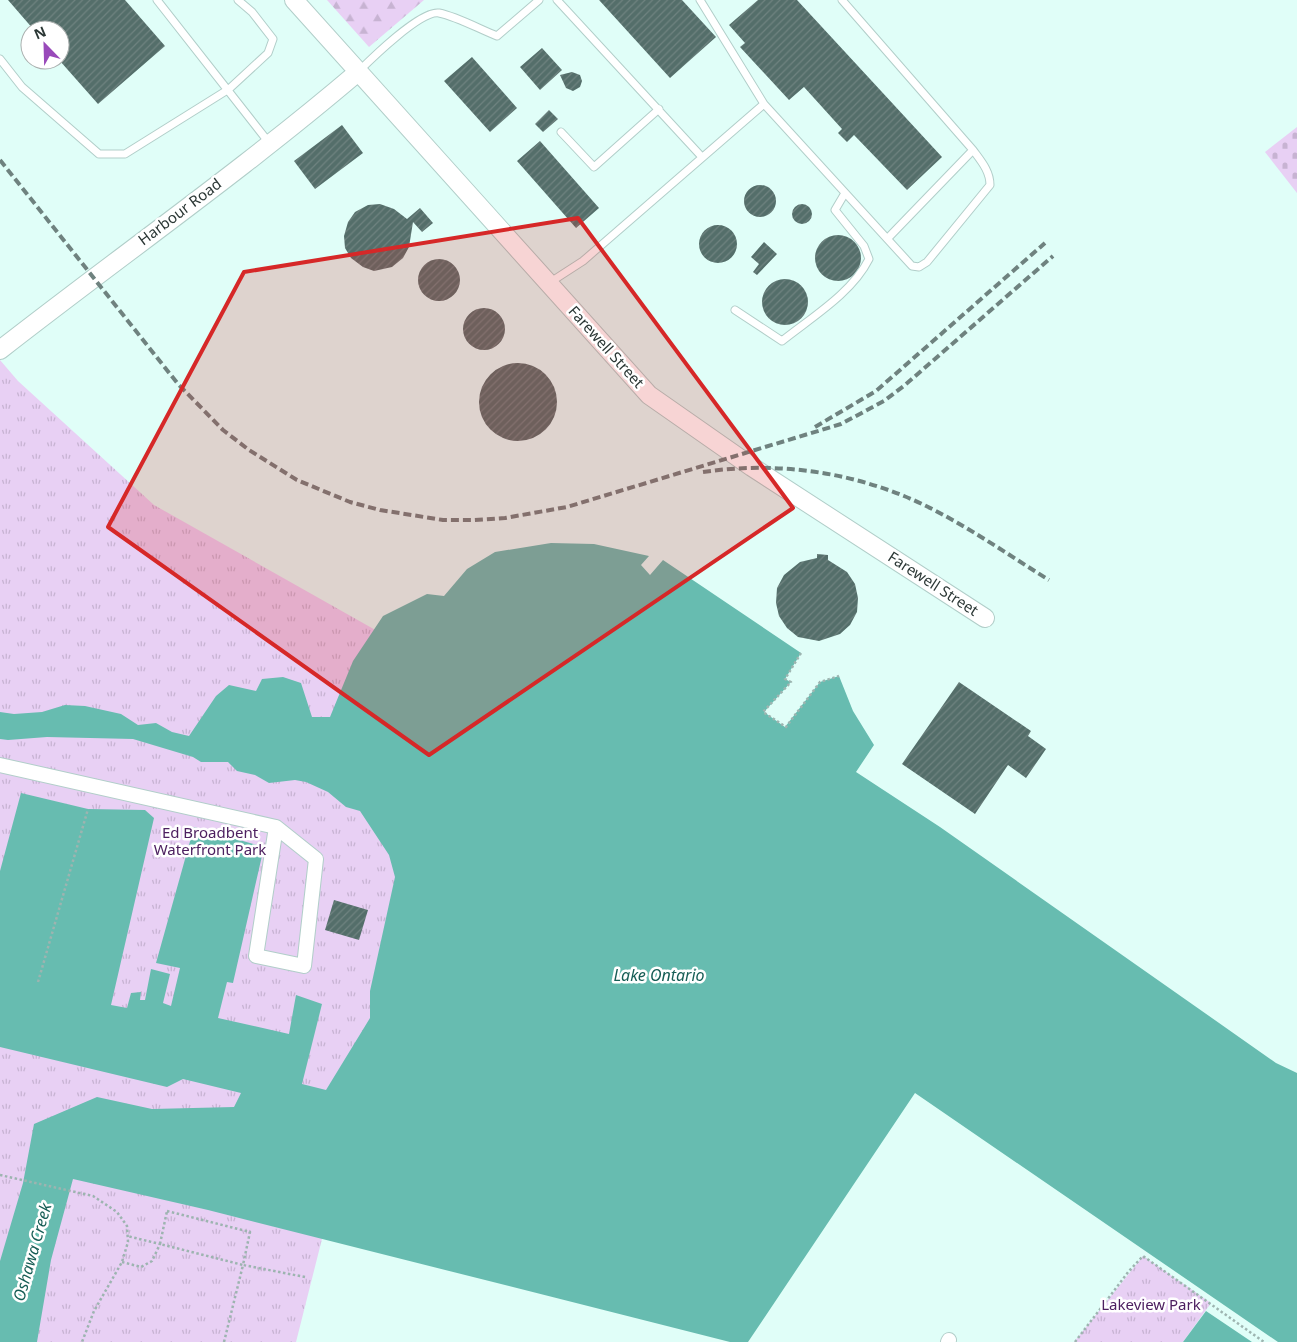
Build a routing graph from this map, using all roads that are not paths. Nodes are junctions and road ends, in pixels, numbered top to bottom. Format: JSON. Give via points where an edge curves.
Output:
{"nodes":[{"id":1,"x":156,"y":0,"type":"edge"},
{"id":2,"x":238,"y":0,"type":"edge"},
{"id":3,"x":294,"y":0,"type":"edge"},
{"id":4,"x":539,"y":0,"type":"edge"},
{"id":5,"x":557,"y":0,"type":"edge"},
{"id":6,"x":700,"y":0,"type":"edge"},
{"id":7,"x":842,"y":0,"type":"edge"},
{"id":8,"x":0,"y":59,"type":"edge"},
{"id":9,"x":358,"y":72,"type":"junction"},
{"id":10,"x":229,"y":89,"type":"junction"},
{"id":11,"x":764,"y":104,"type":"junction"},
{"id":12,"x":659,"y":108,"type":"junction"},
{"id":13,"x":561,"y":132,"type":"dead end"},
{"id":14,"x":270,"y":144,"type":"junction"},
{"id":15,"x":973,"y":150,"type":"junction"},
{"id":16,"x":701,"y":156,"type":"junction"},
{"id":17,"x":845,"y":193,"type":"junction"},
{"id":18,"x":888,"y":238,"type":"junction"},
{"id":19,"x":548,"y":283,"type":"junction"},
{"id":20,"x":735,"y":310,"type":"dead end"},
{"id":21,"x":0,"y":350,"type":"edge"},
{"id":22,"x":985,"y":618,"type":"dead end"},
{"id":23,"x":0,"y":765,"type":"edge"},
{"id":24,"x":276,"y":827,"type":"junction"}],
"edges":[{"from":1,"to":10,"type":"lane"},
{"from":2,"to":10,"type":"lane","via":[[273,39],[268,53]]},
{"from":3,"to":9,"type":"street","name":"Farewell Street"},
{"from":4,"to":9,"type":"lane","via":[[497,36],[437,12],[425,16],[390,41]]},
{"from":5,"to":12,"type":"lane"},
{"from":6,"to":11,"type":"lane"},
{"from":7,"to":15,"type":"lane"},
{"from":8,"to":10,"type":"lane","via":[[22,87],[99,154],[125,154]]},
{"from":9,"to":14,"type":"street","name":"Harbour Road"},
{"from":9,"to":19,"type":"street","name":"Farewell Street"},
{"from":10,"to":14,"type":"lane"},
{"from":11,"to":16,"type":"lane"},
{"from":11,"to":17,"type":"lane"},
{"from":12,"to":13,"type":"lane","via":[[594,167]]},
{"from":12,"to":16,"type":"lane"},
{"from":14,"to":21,"type":"street","name":"Harbour Road"},
{"from":15,"to":18,"type":"lane"},
{"from":15,"to":18,"type":"lane","via":[[987,170],[990,185],[927,262],[919,267],[912,266]]},
{"from":16,"to":19,"type":"lane","via":[[584,261]]},
{"from":17,"to":18,"type":"lane"},
{"from":17,"to":20,"type":"lane","via":[[835,210],[864,246],[869,259],[863,272],[782,341]]},
{"from":19,"to":22,"type":"street","name":"Farewell Street","via":[[649,395],[752,468]]},
{"from":23,"to":24,"type":"street"},
{"from":24,"to":24,"type":"street","via":[[256,956],[304,966],[316,859]]}]}
